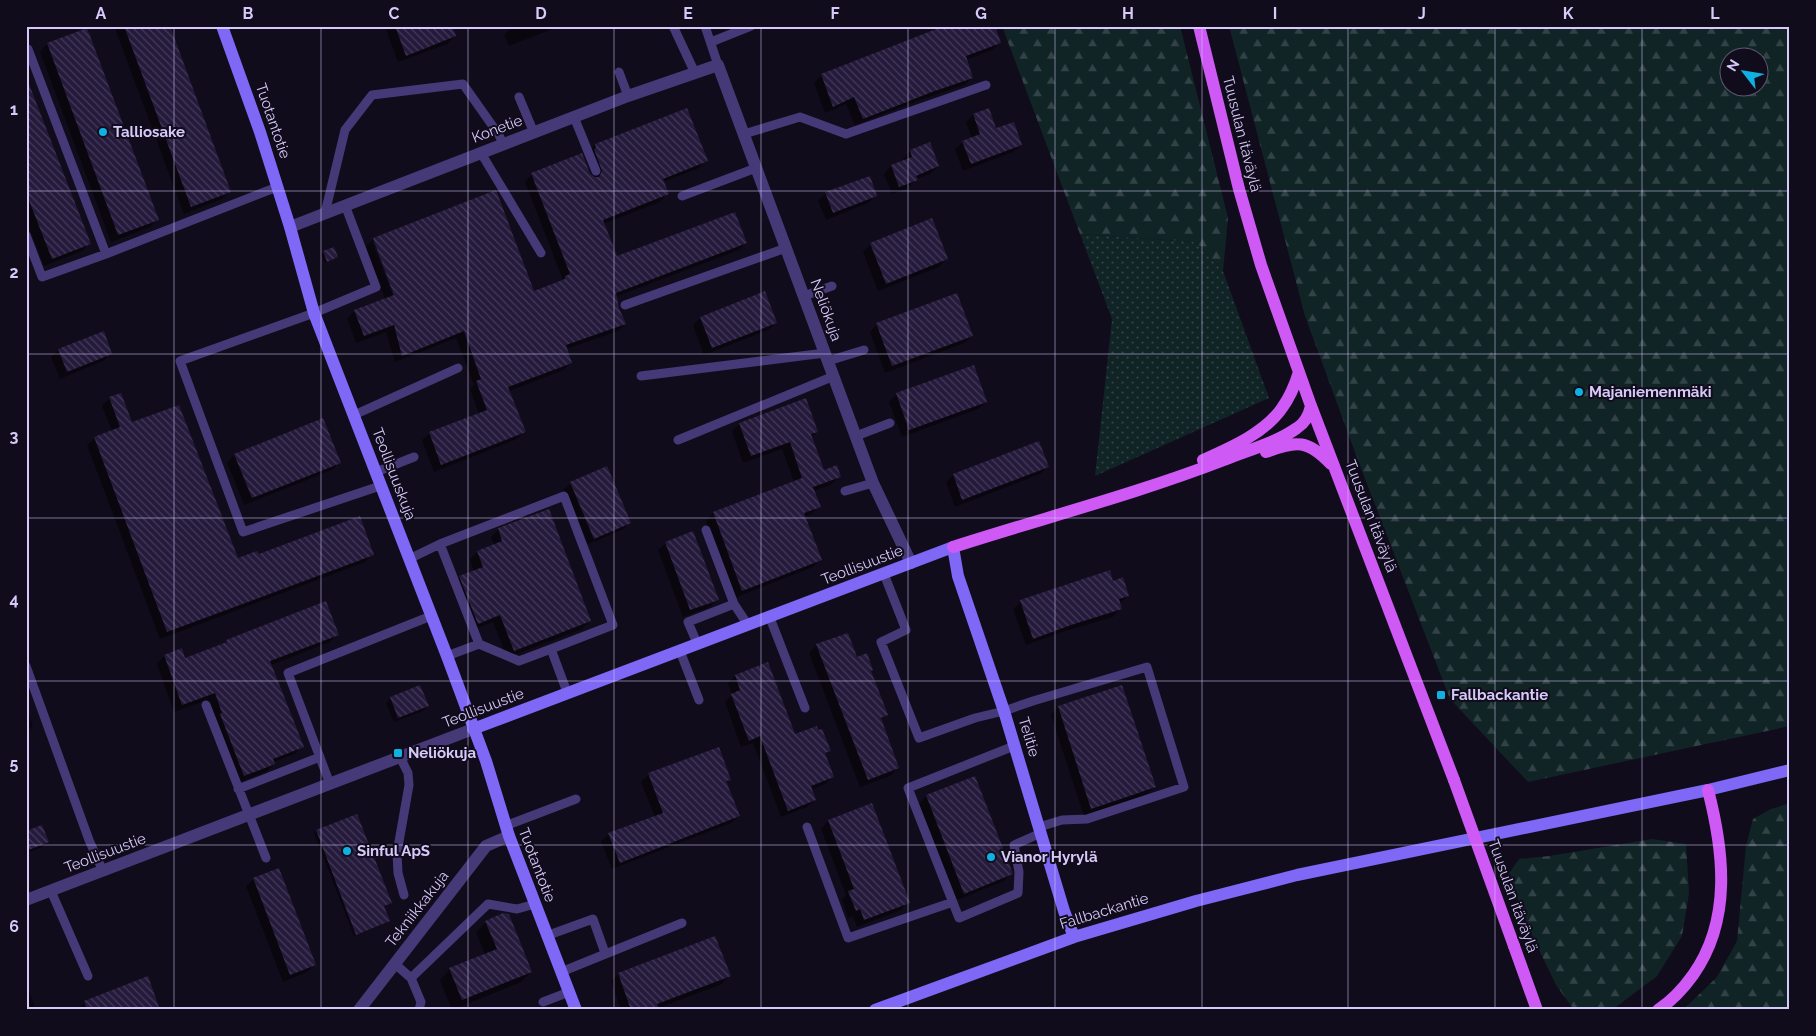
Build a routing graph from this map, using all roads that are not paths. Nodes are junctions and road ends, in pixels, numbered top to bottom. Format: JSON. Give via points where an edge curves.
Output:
{"nodes":[{"id":1,"x":222,"y":26,"type":"edge"},
{"id":2,"x":673,"y":26,"type":"edge"},
{"id":3,"x":705,"y":26,"type":"edge"},
{"id":4,"x":751,"y":26,"type":"edge"},
{"id":5,"x":1199,"y":26,"type":"edge"},
{"id":6,"x":710,"y":42,"type":"junction"},
{"id":7,"x":28,"y":49,"type":"dead end"},
{"id":8,"x":718,"y":65,"type":"junction"},
{"id":9,"x":619,"y":72,"type":"dead end"},
{"id":10,"x":695,"y":73,"type":"junction"},
{"id":11,"x":986,"y":84,"type":"dead end"},
{"id":12,"x":628,"y":96,"type":"junction"},
{"id":13,"x":519,"y":97,"type":"dead end"},
{"id":14,"x":574,"y":117,"type":"junction"},
{"id":15,"x":534,"y":132,"type":"junction"},
{"id":16,"x":744,"y":134,"type":"junction"},
{"id":17,"x":503,"y":144,"type":"junction"},
{"id":18,"x":481,"y":153,"type":"junction"},
{"id":19,"x":756,"y":168,"type":"junction"},
{"id":20,"x":596,"y":171,"type":"dead end"},
{"id":21,"x":277,"y":186,"type":"junction"},
{"id":22,"x":682,"y":196,"type":"dead end"},
{"id":23,"x":345,"y":205,"type":"junction"},
{"id":24,"x":325,"y":213,"type":"junction"},
{"id":25,"x":290,"y":228,"type":"junction"},
{"id":26,"x":26,"y":236,"type":"edge"},
{"id":27,"x":786,"y":248,"type":"junction"},
{"id":28,"x":106,"y":254,"type":"junction"},
{"id":29,"x":541,"y":254,"type":"dead end"},
{"id":30,"x":832,"y":286,"type":"dead end"},
{"id":31,"x":804,"y":296,"type":"junction"},
{"id":32,"x":625,"y":305,"type":"dead end"},
{"id":33,"x":314,"y":312,"type":"junction"},
{"id":34,"x":864,"y":350,"type":"dead end"},
{"id":35,"x":827,"y":357,"type":"junction"},
{"id":36,"x":458,"y":368,"type":"dead end"},
{"id":37,"x":1299,"y":372,"type":"junction"},
{"id":38,"x":641,"y":376,"type":"dead end"},
{"id":39,"x":834,"y":376,"type":"junction"},
{"id":40,"x":1311,"y":406,"type":"junction"},
{"id":41,"x":354,"y":415,"type":"junction"},
{"id":42,"x":890,"y":423,"type":"dead end"},
{"id":43,"x":856,"y":436,"type":"junction"},
{"id":44,"x":678,"y":440,"type":"dead end"},
{"id":45,"x":414,"y":457,"type":"dead end"},
{"id":46,"x":1336,"y":469,"type":"junction"},
{"id":47,"x":376,"y":472,"type":"junction"},
{"id":48,"x":874,"y":483,"type":"junction"},
{"id":49,"x":380,"y":486,"type":"junction"},
{"id":50,"x":845,"y":491,"type":"dead end"},
{"id":51,"x":1133,"y":492,"type":"junction"},
{"id":52,"x":706,"y":530,"type":"dead end"},
{"id":53,"x":440,"y":544,"type":"junction"},
{"id":54,"x":953,"y":547,"type":"junction"},
{"id":55,"x":408,"y":559,"type":"junction"},
{"id":56,"x":911,"y":563,"type":"junction"},
{"id":57,"x":884,"y":574,"type":"junction"},
{"id":58,"x":734,"y":604,"type":"junction"},
{"id":59,"x":431,"y":616,"type":"junction"},
{"id":60,"x":770,"y":618,"type":"junction"},
{"id":61,"x":748,"y":625,"type":"junction"},
{"id":62,"x":697,"y":643,"type":"junction"},
{"id":63,"x":478,"y":644,"type":"junction"},
{"id":64,"x":551,"y":649,"type":"junction"},
{"id":65,"x":680,"y":651,"type":"junction"},
{"id":66,"x":447,"y":656,"type":"junction"},
{"id":67,"x":26,"y":666,"type":"edge"},
{"id":68,"x":567,"y":692,"type":"junction"},
{"id":69,"x":699,"y":700,"type":"dead end"},
{"id":70,"x":206,"y":705,"type":"dead end"},
{"id":71,"x":805,"y":708,"type":"dead end"},
{"id":72,"x":1004,"y":711,"type":"junction"},
{"id":73,"x":473,"y":729,"type":"junction"},
{"id":74,"x":1014,"y":746,"type":"junction"},
{"id":75,"x":320,"y":757,"type":"junction"},
{"id":76,"x":400,"y":758,"type":"junction"},
{"id":77,"x":1790,"y":770,"type":"edge"},
{"id":78,"x":330,"y":784,"type":"junction"},
{"id":79,"x":238,"y":790,"type":"junction"},
{"id":80,"x":1708,"y":790,"type":"junction"},
{"id":81,"x":576,"y":799,"type":"dead end"},
{"id":82,"x":250,"y":815,"type":"junction"},
{"id":83,"x":807,"y":827,"type":"dead end"},
{"id":84,"x":1040,"y":830,"type":"junction"},
{"id":85,"x":507,"y":831,"type":"junction"},
{"id":86,"x":266,"y":858,"type":"dead end"},
{"id":87,"x":103,"y":871,"type":"junction"},
{"id":88,"x":51,"y":891,"type":"junction"},
{"id":89,"x":404,"y":895,"type":"dead end"},
{"id":90,"x":26,"y":900,"type":"edge"},
{"id":91,"x":953,"y":902,"type":"junction"},
{"id":92,"x":535,"y":904,"type":"junction"},
{"id":93,"x":682,"y":923,"type":"dead end"},
{"id":94,"x":546,"y":936,"type":"junction"},
{"id":95,"x":1074,"y":937,"type":"junction"},
{"id":96,"x":605,"y":954,"type":"junction"},
{"id":97,"x":395,"y":964,"type":"junction"},
{"id":98,"x":561,"y":972,"type":"junction"},
{"id":99,"x":88,"y":976,"type":"dead end"},
{"id":100,"x":411,"y":978,"type":"junction"},
{"id":101,"x":569,"y":992,"type":"junction"},
{"id":102,"x":543,"y":1002,"type":"dead end"},
{"id":103,"x":359,"y":1010,"type":"edge"},
{"id":104,"x":419,"y":1010,"type":"edge"},
{"id":105,"x":576,"y":1010,"type":"edge"},
{"id":106,"x":875,"y":1010,"type":"edge"},
{"id":107,"x":1537,"y":1010,"type":"edge"},
{"id":108,"x":1658,"y":1010,"type":"edge"}],
"edges":[{"from":1,"to":21,"type":"street","name":"Tuotantotie"},
{"from":2,"to":10,"type":"lane"},
{"from":3,"to":6,"type":"lane"},
{"from":4,"to":6,"type":"lane"},
{"from":5,"to":37,"type":"main road","name":"Tuusulan itäväylä","via":[[1260,265]]},
{"from":6,"to":8,"type":"lane"},
{"from":7,"to":28,"type":"lane"},
{"from":8,"to":10,"type":"street","name":"Konetie"},
{"from":8,"to":16,"type":"street","name":"Neliökuja"},
{"from":9,"to":12,"type":"lane"},
{"from":10,"to":12,"type":"street","name":"Konetie"},
{"from":11,"to":16,"type":"lane","via":[[846,134],[800,117]]},
{"from":12,"to":14,"type":"street","name":"Konetie"},
{"from":13,"to":15,"type":"lane"},
{"from":14,"to":15,"type":"street","name":"Konetie"},
{"from":14,"to":20,"type":"lane"},
{"from":15,"to":17,"type":"street","name":"Konetie"},
{"from":16,"to":19,"type":"street","name":"Neliökuja"},
{"from":17,"to":18,"type":"street","name":"Konetie"},
{"from":17,"to":24,"type":"lane","via":[[463,84],[372,95],[345,130]]},
{"from":18,"to":23,"type":"street","name":"Konetie"},
{"from":18,"to":29,"type":"lane"},
{"from":19,"to":22,"type":"lane"},
{"from":19,"to":27,"type":"street","name":"Neliökuja"},
{"from":21,"to":25,"type":"street","name":"Tuotantotie"},
{"from":21,"to":28,"type":"lane"},
{"from":23,"to":24,"type":"street","name":"Konetie"},
{"from":23,"to":33,"type":"lane","via":[[376,287]]},
{"from":24,"to":25,"type":"street","name":"Konetie"},
{"from":25,"to":33,"type":"street","name":"Teollisuuskuja"},
{"from":26,"to":28,"type":"lane","via":[[42,277]]},
{"from":27,"to":31,"type":"street","name":"Neliökuja"},
{"from":27,"to":32,"type":"lane"},
{"from":30,"to":31,"type":"lane"},
{"from":31,"to":35,"type":"street","name":"Neliökuja"},
{"from":33,"to":41,"type":"street","name":"Teollisuuskuja"},
{"from":33,"to":49,"type":"lane","via":[[180,361],[243,532]]},
{"from":34,"to":35,"type":"lane"},
{"from":35,"to":38,"type":"lane"},
{"from":35,"to":39,"type":"street","name":"Neliökuja"},
{"from":36,"to":41,"type":"lane"},
{"from":37,"to":40,"type":"main road","name":"Tuusulan itäväylä"},
{"from":37,"to":51,"type":"main road","via":[[1281,410],[1256,432]]},
{"from":39,"to":43,"type":"street","name":"Neliökuja"},
{"from":39,"to":44,"type":"lane"},
{"from":40,"to":46,"type":"main road","name":"Tuusulan itäväylä"},
{"from":40,"to":51,"type":"main road","via":[[1309,416],[1298,428],[1278,438]]},
{"from":41,"to":47,"type":"street","name":"Teollisuuskuja"},
{"from":42,"to":43,"type":"lane"},
{"from":43,"to":48,"type":"street","name":"Neliökuja"},
{"from":45,"to":47,"type":"lane"},
{"from":46,"to":51,"type":"main road","via":[[1311,446],[1288,445],[1168,486]]},
{"from":46,"to":107,"type":"main road","name":"Tuusulan itäväylä","bridge":true},
{"from":47,"to":49,"type":"street","name":"Teollisuuskuja"},
{"from":48,"to":50,"type":"lane"},
{"from":48,"to":56,"type":"street","name":"Neliökuja"},
{"from":49,"to":55,"type":"street","name":"Teollisuuskuja"},
{"from":51,"to":54,"type":"main road"},
{"from":52,"to":58,"type":"lane"},
{"from":53,"to":55,"type":"lane"},
{"from":53,"to":63,"type":"lane"},
{"from":53,"to":64,"type":"lane","via":[[564,496],[613,625]]},
{"from":54,"to":56,"type":"street","name":"Teollisuustie"},
{"from":54,"to":72,"type":"street","name":"Telitie","via":[[958,576]]},
{"from":55,"to":59,"type":"street","name":"Teollisuuskuja"},
{"from":56,"to":57,"type":"street","name":"Teollisuustie"},
{"from":57,"to":60,"type":"street","name":"Teollisuustie"},
{"from":57,"to":72,"type":"lane","via":[[906,630],[881,642],[919,738]]},
{"from":58,"to":61,"type":"lane"},
{"from":58,"to":62,"type":"lane","via":[[688,622]]},
{"from":59,"to":66,"type":"street","name":"Teollisuuskuja"},
{"from":59,"to":75,"type":"lane","via":[[288,673]]},
{"from":60,"to":61,"type":"street","name":"Teollisuustie"},
{"from":60,"to":71,"type":"lane"},
{"from":61,"to":62,"type":"street","name":"Teollisuustie"},
{"from":62,"to":65,"type":"street","name":"Teollisuustie"},
{"from":63,"to":64,"type":"lane","via":[[519,661]]},
{"from":63,"to":66,"type":"lane"},
{"from":64,"to":68,"type":"lane"},
{"from":65,"to":68,"type":"street","name":"Teollisuustie"},
{"from":65,"to":69,"type":"lane"},
{"from":66,"to":73,"type":"street","name":"Teollisuuskuja"},
{"from":67,"to":87,"type":"lane"},
{"from":68,"to":73,"type":"street","name":"Teollisuustie"},
{"from":70,"to":79,"type":"lane"},
{"from":72,"to":74,"type":"street","name":"Telitie"},
{"from":72,"to":84,"type":"lane","via":[[1147,667],[1184,788],[1087,819],[1062,820]]},
{"from":73,"to":76,"type":"street","name":"Teollisuustie"},
{"from":73,"to":85,"type":"street","name":"Tuotantotie"},
{"from":74,"to":84,"type":"street","name":"Telitie"},
{"from":74,"to":91,"type":"lane","via":[[908,788]]},
{"from":75,"to":78,"type":"lane"},
{"from":75,"to":79,"type":"lane"},
{"from":76,"to":78,"type":"street","name":"Teollisuustie"},
{"from":76,"to":89,"type":"lane","via":[[410,785],[397,853]]},
{"from":77,"to":80,"type":"street","name":"Fallbackantie"},
{"from":78,"to":82,"type":"street","name":"Teollisuustie"},
{"from":79,"to":82,"type":"lane"},
{"from":80,"to":95,"type":"street","name":"Fallbackantie","via":[[1297,875]]},
{"from":80,"to":108,"type":"main road","via":[[1721,866],[1716,930],[1685,986],[1671,1002]]},
{"from":81,"to":85,"type":"lane"},
{"from":82,"to":86,"type":"lane"},
{"from":82,"to":87,"type":"street","name":"Teollisuustie"},
{"from":83,"to":91,"type":"lane","via":[[848,938]]},
{"from":84,"to":91,"type":"lane","via":[[1014,845],[1019,872],[1018,893],[959,918]]},
{"from":84,"to":95,"type":"street","name":"Telitie"},
{"from":85,"to":92,"type":"street","name":"Tuotantotie"},
{"from":85,"to":97,"type":"street","name":"Tekniikkakuja","via":[[486,846]]},
{"from":87,"to":88,"type":"street","name":"Teollisuustie"},
{"from":88,"to":90,"type":"street","name":"Teollisuustie"},
{"from":88,"to":99,"type":"lane"},
{"from":92,"to":94,"type":"street","name":"Tuotantotie"},
{"from":92,"to":100,"type":"lane","via":[[517,909],[488,904]]},
{"from":93,"to":96,"type":"lane"},
{"from":94,"to":96,"type":"lane","via":[[593,919]]},
{"from":94,"to":98,"type":"street","name":"Tuotantotie"},
{"from":95,"to":106,"type":"street","name":"Fallbackantie"},
{"from":96,"to":98,"type":"lane"},
{"from":97,"to":100,"type":"lane"},
{"from":97,"to":103,"type":"street","name":"Tekniikkakuja"},
{"from":98,"to":101,"type":"street","name":"Tuotantotie"},
{"from":100,"to":104,"type":"lane","via":[[421,1002]]},
{"from":101,"to":102,"type":"lane"},
{"from":101,"to":105,"type":"street","name":"Tuotantotie"}]}
